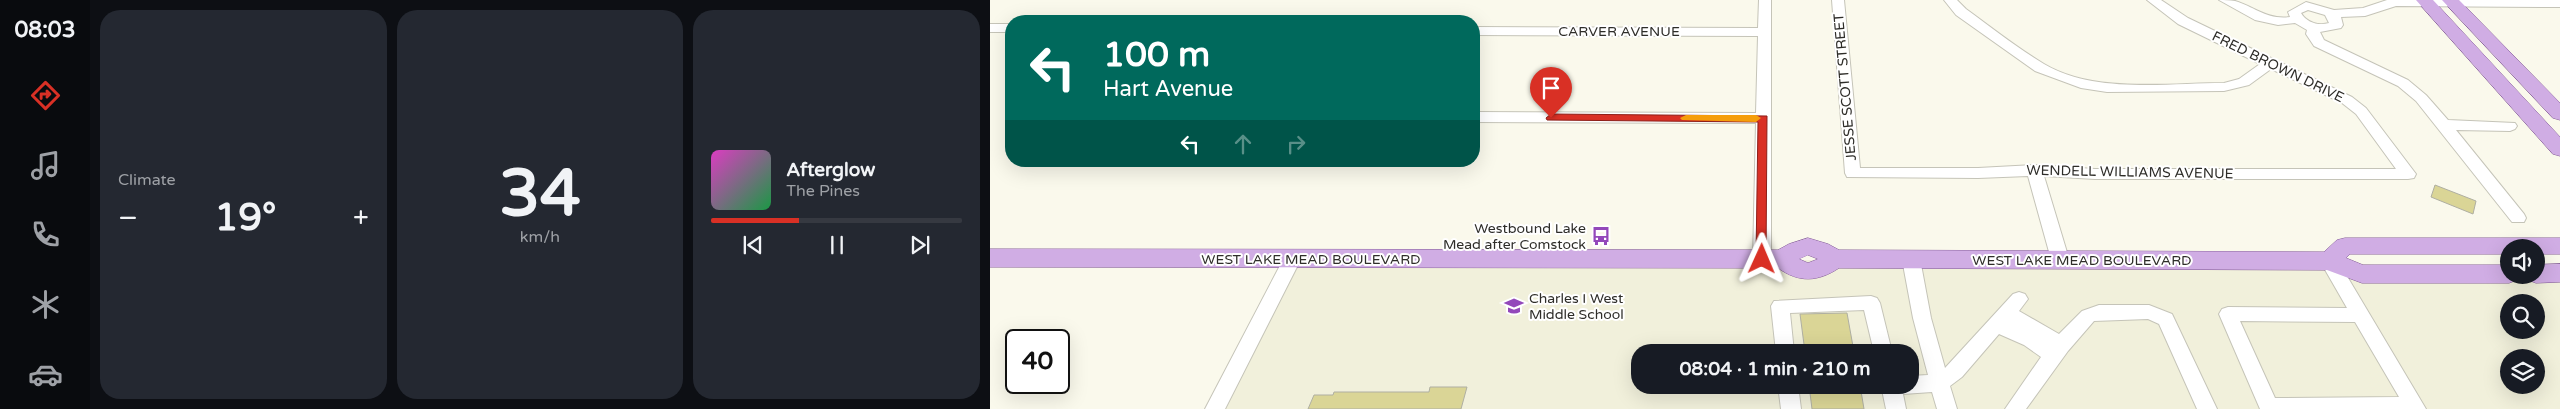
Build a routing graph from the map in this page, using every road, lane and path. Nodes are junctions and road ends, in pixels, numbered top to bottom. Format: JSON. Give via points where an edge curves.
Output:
{"nodes":[{"id":1,"x":1765,"y":0,"type":"edge"},
{"id":2,"x":1838,"y":0,"type":"edge"},
{"id":3,"x":1950,"y":0,"type":"edge"},
{"id":4,"x":2153,"y":0,"type":"edge"},
{"id":5,"x":2224,"y":0,"type":"edge"},
{"id":6,"x":2357,"y":0,"type":"edge"},
{"id":7,"x":2385,"y":1,"type":"edge"},
{"id":8,"x":2425,"y":1,"type":"edge"},
{"id":9,"x":2451,"y":1,"type":"edge"},
{"id":10,"x":2560,"y":3,"type":"edge"},
{"id":11,"x":2332,"y":15,"type":"junction"},
{"id":12,"x":2297,"y":19,"type":"junction"},
{"id":13,"x":2314,"y":27,"type":"junction"},
{"id":14,"x":990,"y":28,"type":"edge"},
{"id":15,"x":1005,"y":28,"type":"edge"},
{"id":16,"x":1480,"y":31,"type":"edge"},
{"id":17,"x":1765,"y":32,"type":"junction"},
{"id":18,"x":2270,"y":63,"type":"junction"},
{"id":19,"x":2483,"y":64,"type":"junction"},
{"id":20,"x":2558,"y":111,"type":"edge"},
{"id":21,"x":1480,"y":117,"type":"edge"},
{"id":22,"x":1763,"y":118,"type":"junction"},
{"id":23,"x":2444,"y":125,"type":"junction"},
{"id":24,"x":2510,"y":126,"type":"dead end"},
{"id":25,"x":2560,"y":149,"type":"edge"},
{"id":26,"x":2034,"y":170,"type":"junction"},
{"id":27,"x":1853,"y":173,"type":"joint"},
{"id":28,"x":2408,"y":174,"type":"joint"},
{"id":29,"x":2518,"y":218,"type":"dead end"},
{"id":30,"x":2560,"y":246,"type":"edge"},
{"id":31,"x":990,"y":258,"type":"edge"},
{"id":32,"x":1292,"y":258,"type":"junction"},
{"id":33,"x":1772,"y":259,"type":"junction"},
{"id":34,"x":1911,"y":259,"type":"junction"},
{"id":35,"x":2060,"y":260,"type":"junction"},
{"id":36,"x":2329,"y":261,"type":"junction"},
{"id":37,"x":2560,"y":273,"type":"edge"},
{"id":38,"x":2500,"y":274,"type":"edge"},
{"id":39,"x":2545,"y":274,"type":"edge"},
{"id":40,"x":2361,"y":315,"type":"junction"},
{"id":41,"x":1784,"y":344,"type":"edge"},
{"id":42,"x":1881,"y":344,"type":"edge"},
{"id":43,"x":2058,"y":350,"type":"junction"},
{"id":44,"x":1940,"y":383,"type":"junction"},
{"id":45,"x":1919,"y":384,"type":"edge"},
{"id":46,"x":1789,"y":394,"type":"edge"},
{"id":47,"x":1893,"y":394,"type":"edge"},
{"id":48,"x":2415,"y":408,"type":"edge"},
{"id":49,"x":1216,"y":409,"type":"edge"},
{"id":50,"x":1791,"y":409,"type":"edge"},
{"id":51,"x":1896,"y":409,"type":"edge"},
{"id":52,"x":1947,"y":409,"type":"edge"},
{"id":53,"x":2015,"y":409,"type":"edge"},
{"id":54,"x":2207,"y":409,"type":"edge"}],
"edges":[{"from":1,"to":17,"type":"street"},
{"from":2,"to":27,"type":"street","name":"JESSE SCOTT STREET"},
{"from":3,"to":18,"type":"street","via":[[1961,12],[2040,68],[2082,84],[2107,88],[2224,87],[2244,82]]},
{"from":4,"to":18,"type":"street","name":"FRED BROWN DRIVE","via":[[2184,21]]},
{"from":5,"to":12,"type":"street","via":[[2266,20],[2284,22]]},
{"from":6,"to":11,"type":"street"},
{"from":7,"to":8,"type":"street"},
{"from":7,"to":11,"type":"street","via":[[2365,12]]},
{"from":8,"to":9,"type":"street"},
{"from":8,"to":11,"type":"street","via":[[2418,8],[2392,9],[2362,23]]},
{"from":8,"to":19,"type":"main road"},
{"from":9,"to":10,"type":"street"},
{"from":9,"to":20,"type":"main road"},
{"from":11,"to":12,"type":"street","via":[[2313,6],[2300,7],[2294,12]]},
{"from":11,"to":13,"type":"street","via":[[2333,27]]},
{"from":12,"to":13,"type":"street"},
{"from":13,"to":23,"type":"street","via":[[2315,39],[2319,43],[2402,82]]},
{"from":14,"to":15,"type":"street"},
{"from":16,"to":17,"type":"street","name":"CARVER AVENUE"},
{"from":17,"to":22,"type":"street"},
{"from":18,"to":28,"type":"street","name":"FRED BROWN DRIVE","via":[[2347,100],[2361,111]]},
{"from":19,"to":20,"type":"main road","via":[[2506,76],[2535,102]]},
{"from":19,"to":25,"type":"main road"},
{"from":21,"to":22,"type":"street"},
{"from":22,"to":33,"type":"street"},
{"from":23,"to":24,"type":"street"},
{"from":23,"to":29,"type":"street"},
{"from":26,"to":27,"type":"street","name":"WENDELL WILLIAMS AVENUE"},
{"from":26,"to":28,"type":"street","name":"WENDELL WILLIAMS AVENUE","via":[[2095,174]]},
{"from":26,"to":35,"type":"street"},
{"from":30,"to":36,"type":"main road","via":[[2344,246]]},
{"from":31,"to":32,"type":"main road","name":"WEST LAKE MEAD BOULEVARD"},
{"from":32,"to":33,"type":"main road","name":"WEST LAKE MEAD BOULEVARD"},
{"from":32,"to":49,"type":"street"},
{"from":33,"to":34,"type":"main road","name":"WEST LAKE MEAD BOULEVARD","via":[[1808,272],[1817,272],[1835,259]]},
{"from":34,"to":35,"type":"main road","name":"WEST LAKE MEAD BOULEVARD"},
{"from":34,"to":44,"type":"street","via":[[1922,318]]},
{"from":35,"to":36,"type":"main road","name":"WEST LAKE MEAD BOULEVARD"},
{"from":36,"to":38,"type":"main road","name":"WEST LAKE MEAD BOULEVARD","via":[[2362,274]]},
{"from":36,"to":40,"type":"street"},
{"from":37,"to":39,"type":"main road"},
{"from":40,"to":48,"type":"street"},
{"from":40,"to":48,"type":"street","via":[[2228,314],[2268,407]]},
{"from":41,"to":42,"type":"street","via":[[1780,306],[1870,303]]},
{"from":43,"to":44,"type":"street","via":[[2031,340],[2007,312],[1955,371]]},
{"from":43,"to":53,"type":"street"},
{"from":43,"to":54,"type":"street","via":[[2088,316],[2099,312],[2149,312],[2166,319]]},
{"from":44,"to":45,"type":"street"},
{"from":44,"to":52,"type":"street"},
{"from":46,"to":50,"type":"street"},
{"from":47,"to":51,"type":"street"}]}
